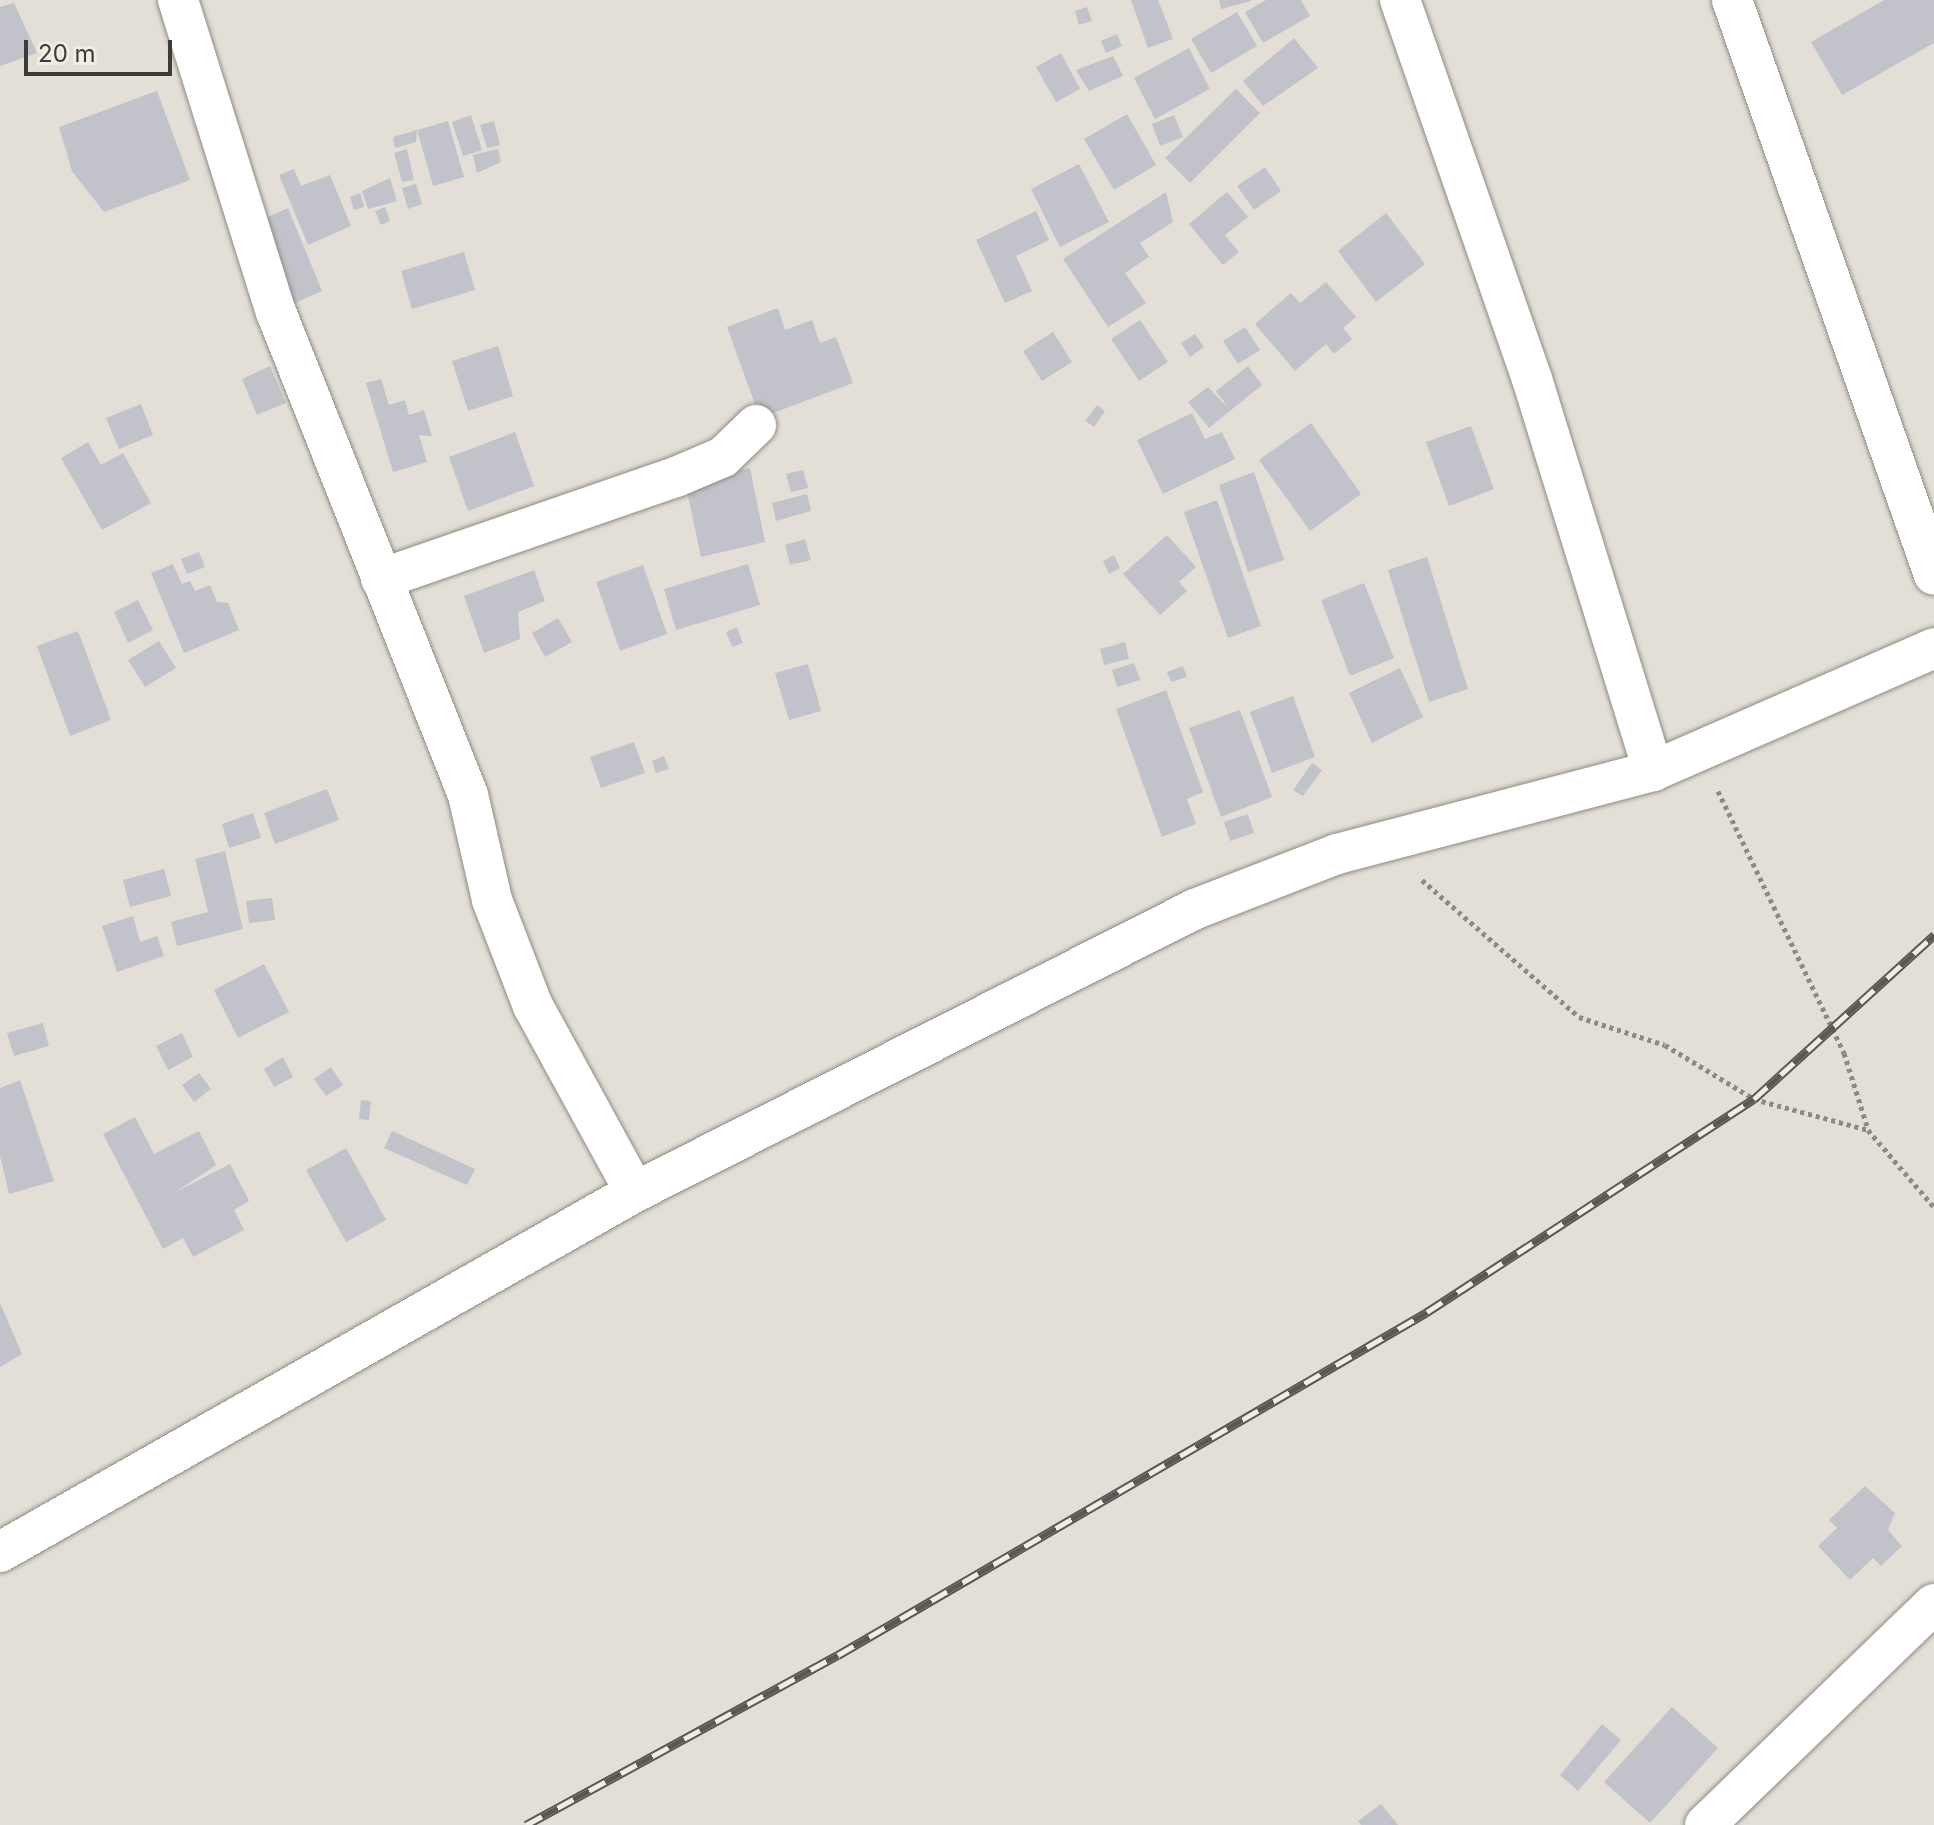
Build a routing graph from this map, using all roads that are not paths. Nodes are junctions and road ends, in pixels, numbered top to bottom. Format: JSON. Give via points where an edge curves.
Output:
{"nodes":[{"id":1,"x":178,"y":0,"type":"edge"},
{"id":2,"x":1400,"y":0,"type":"edge"},
{"id":3,"x":1732,"y":0,"type":"edge"},
{"id":4,"x":756,"y":425,"type":"dead end"},
{"id":5,"x":1934,"y":575,"type":"edge"},
{"id":6,"x":381,"y":579,"type":"junction"},
{"id":7,"x":1934,"y":648,"type":"edge"},
{"id":8,"x":1653,"y":771,"type":"junction"},
{"id":9,"x":635,"y":1192,"type":"junction"},
{"id":10,"x":0,"y":1552,"type":"edge"},
{"id":11,"x":1934,"y":1604,"type":"edge"},
{"id":12,"x":1705,"y":1825,"type":"edge"}],
"edges":[{"from":1,"to":6,"type":"street","via":[[276,312]]},
{"from":2,"to":8,"type":"street","via":[[1532,379]]},
{"from":3,"to":5,"type":"street"},
{"from":4,"to":6,"type":"street","via":[[723,457],[688,472]]},
{"from":6,"to":9,"type":"street","via":[[468,795],[492,900],[533,1006]]},
{"from":7,"to":8,"type":"street"},
{"from":8,"to":9,"type":"street","via":[[1381,844],[1195,909]]},
{"from":9,"to":10,"type":"street","via":[[73,1517]]},
{"from":11,"to":12,"type":"street"}]}
